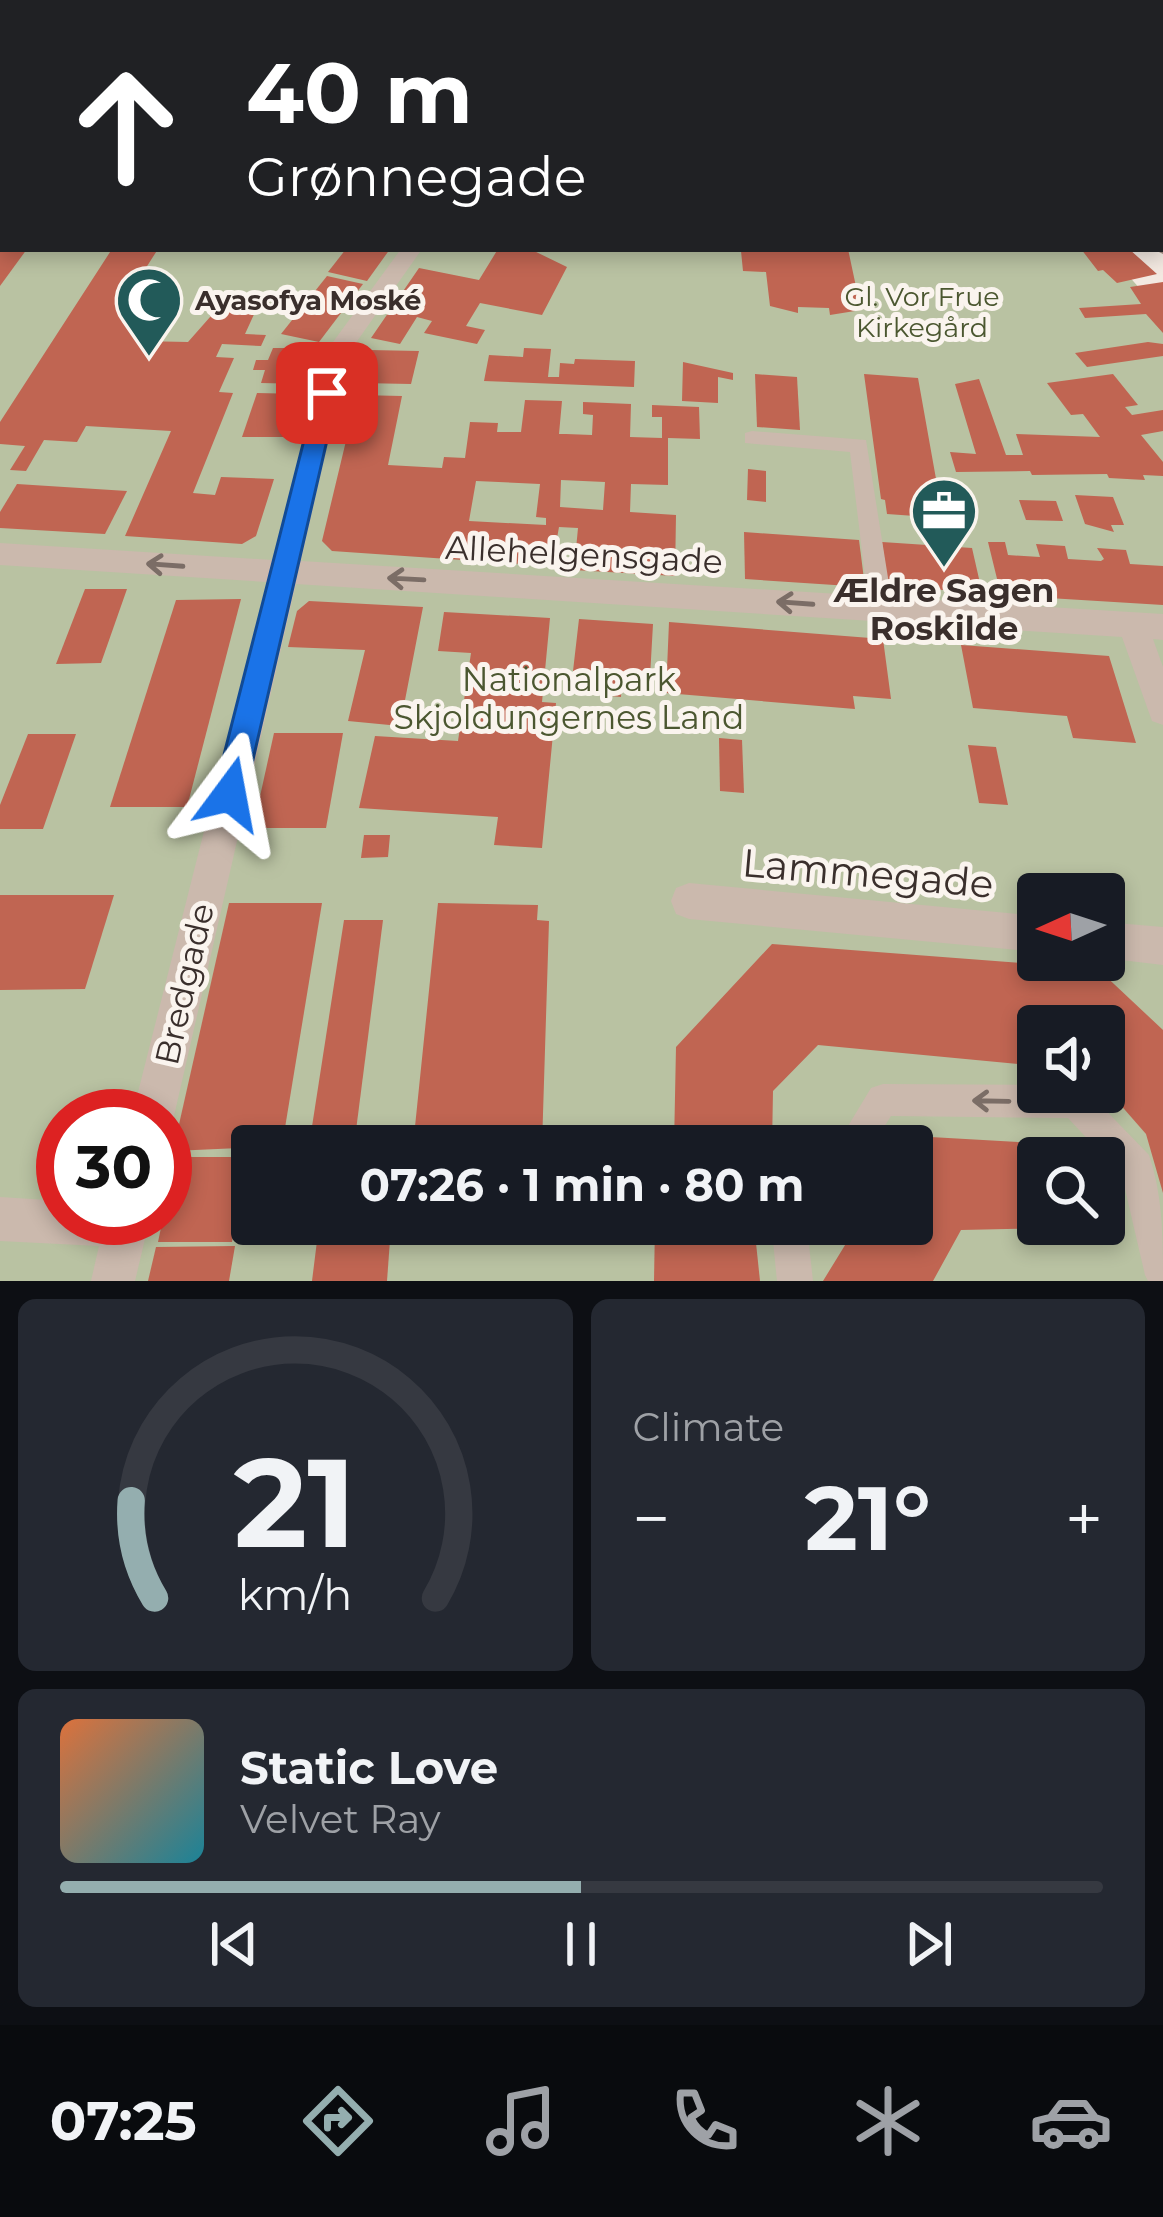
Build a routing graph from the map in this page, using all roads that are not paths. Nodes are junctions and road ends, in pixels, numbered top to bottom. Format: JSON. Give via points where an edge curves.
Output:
{"nodes":[{"id":1,"x":410,"y":252,"type":"edge"},
{"id":2,"x":752,"y":438,"type":"dead end"},
{"id":3,"x":0,"y":554,"type":"edge"},
{"id":4,"x":282,"y":573,"type":"junction"},
{"id":5,"x":880,"y":609,"type":"junction"},
{"id":6,"x":1148,"y":626,"type":"edge"},
{"id":7,"x":1163,"y":711,"type":"edge"},
{"id":8,"x":689,"y":901,"type":"dead end"},
{"id":9,"x":1017,"y":932,"type":"edge"},
{"id":10,"x":1125,"y":942,"type":"edge"},
{"id":11,"x":1163,"y":946,"type":"edge"},
{"id":12,"x":159,"y":1089,"type":"edge"},
{"id":13,"x":867,"y":1125,"type":"edge"},
{"id":14,"x":0,"y":1219,"type":"edge"},
{"id":15,"x":36,"y":1220,"type":"edge"},
{"id":16,"x":122,"y":1245,"type":"edge"},
{"id":17,"x":791,"y":1245,"type":"edge"},
{"id":18,"x":1163,"y":1275,"type":"edge"},
{"id":19,"x":113,"y":1281,"type":"edge"},
{"id":20,"x":795,"y":1281,"type":"edge"}],
"edges":[{"from":1,"to":4,"type":"street","name":"Bredgade","via":[[337,353]]},
{"from":2,"to":5,"type":"lane","via":[[859,445]]},
{"from":4,"to":3,"type":"street","name":"Allehelgensgade","one_way":true},
{"from":5,"to":4,"type":"street","name":"Allehelgensgade","one_way":true},
{"from":4,"to":12,"type":"street","name":"Bredgade"},
{"from":5,"to":6,"type":"street","name":"Allehelgensgade"},
{"from":6,"to":7,"type":"street"},
{"from":8,"to":9,"type":"street","name":"Lammegade"},
{"from":10,"to":11,"type":"street"},
{"from":18,"to":13,"type":"lane","one_way":true,"via":[[1137,1167],[1075,1102],[883,1100]]},
{"from":14,"to":15,"type":"street"},
{"from":16,"to":19,"type":"street"},
{"from":17,"to":20,"type":"lane"}]}
